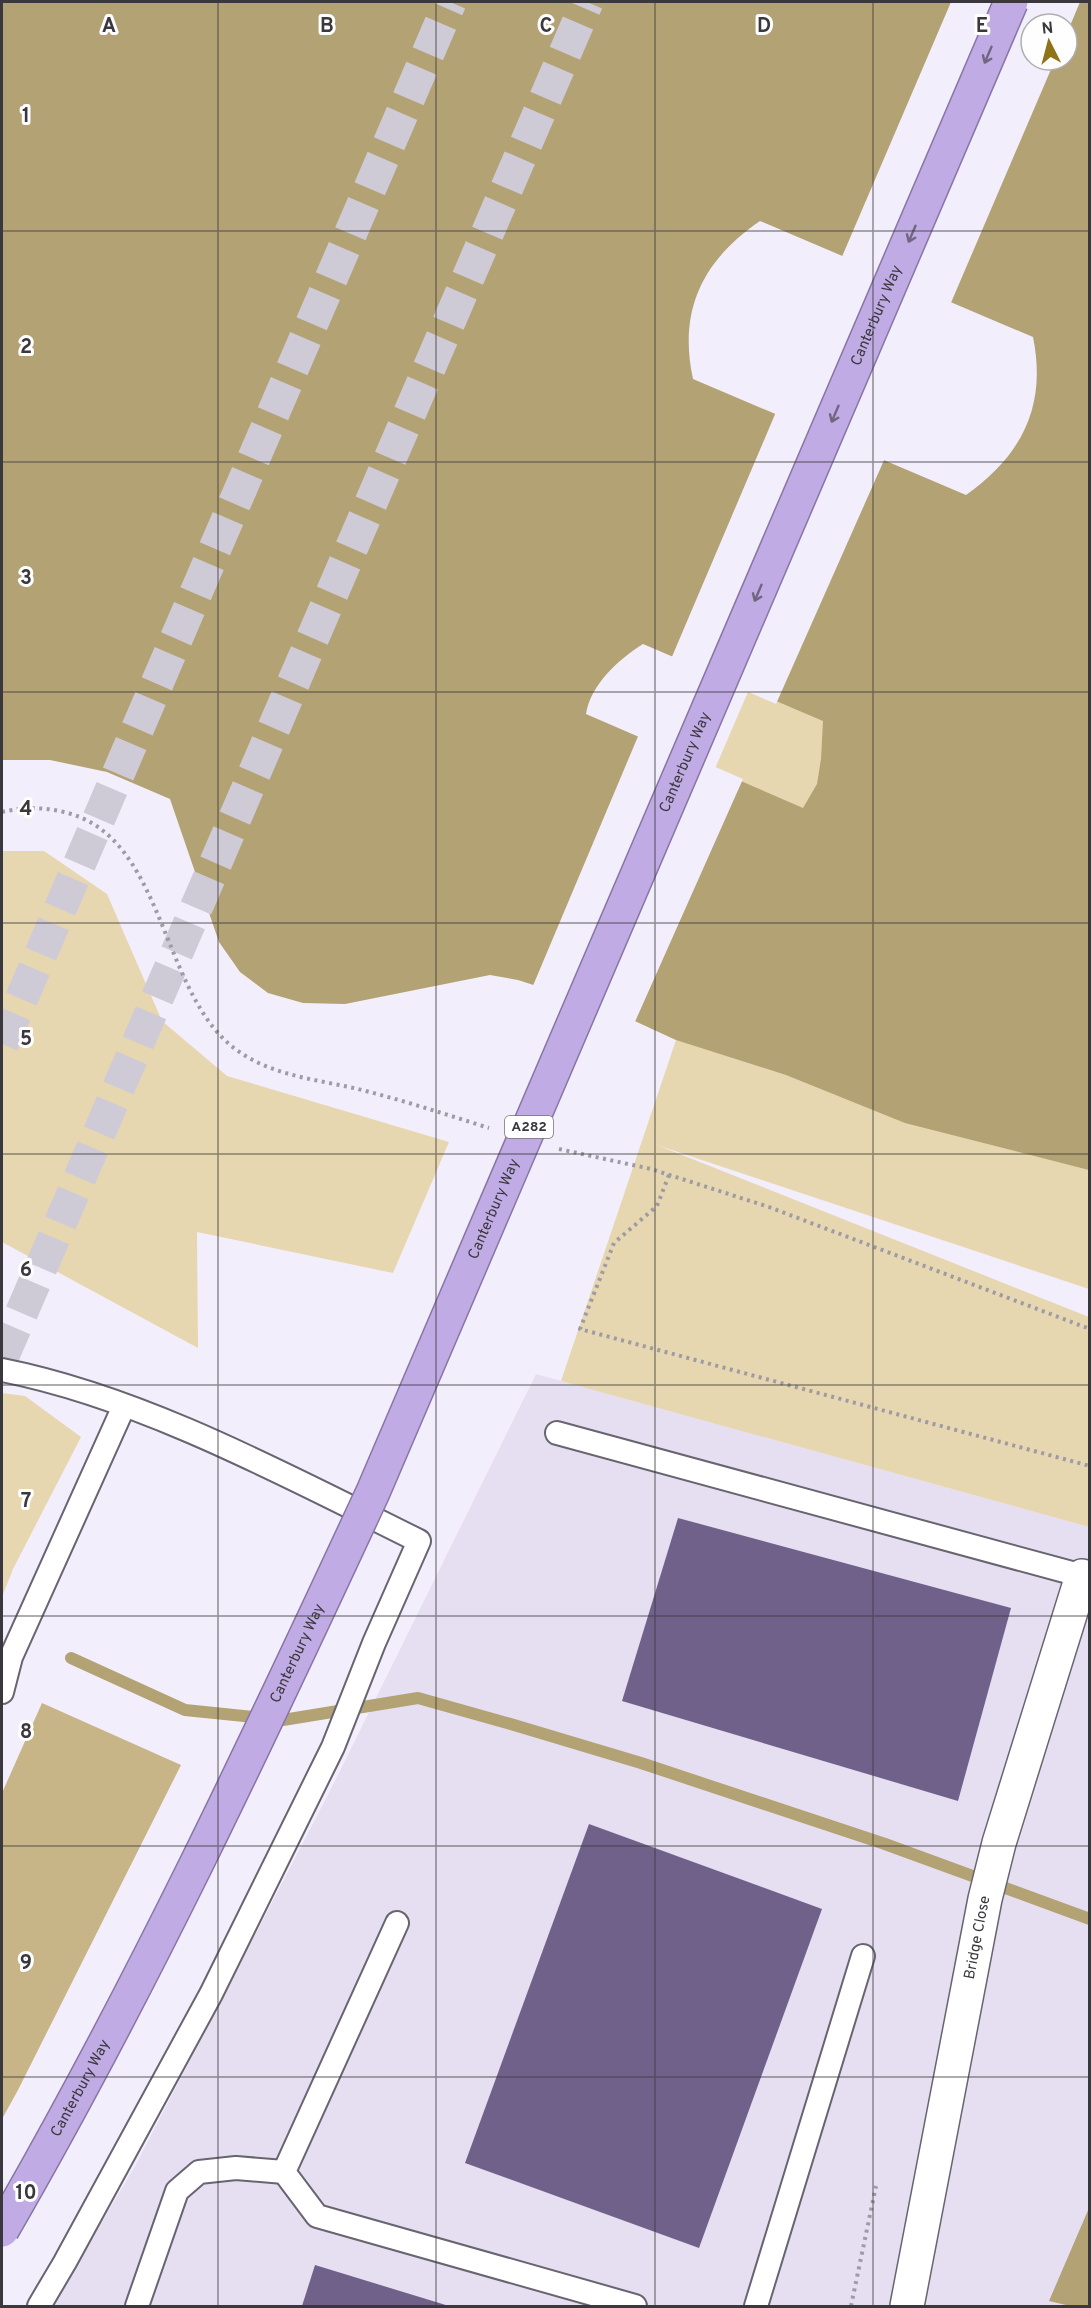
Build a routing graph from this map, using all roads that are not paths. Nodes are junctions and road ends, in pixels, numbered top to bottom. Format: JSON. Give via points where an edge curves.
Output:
{"nodes":[{"id":1,"x":1011,"y":2,"type":"edge"},
{"id":2,"x":2,"y":1371,"type":"edge"},
{"id":3,"x":124,"y":1406,"type":"junction"},
{"id":4,"x":557,"y":1433,"type":"dead end"},
{"id":5,"x":1086,"y":1577,"type":"edge"},
{"id":6,"x":2,"y":1692,"type":"edge"},
{"id":7,"x":397,"y":1923,"type":"dead end"},
{"id":8,"x":863,"y":1956,"type":"dead end"},
{"id":9,"x":284,"y":2172,"type":"junction"},
{"id":10,"x":2,"y":2230,"type":"edge"},
{"id":11,"x":39,"y":2307,"type":"edge"},
{"id":12,"x":136,"y":2307,"type":"edge"},
{"id":13,"x":635,"y":2307,"type":"edge"},
{"id":14,"x":756,"y":2307,"type":"edge"},
{"id":15,"x":906,"y":2307,"type":"edge"}],
"edges":[{"from":1,"to":10,"type":"highway","name":"Canterbury Way","number":"A282","one_way":true,"bridge":true,"via":[[373,1492],[171,1916],[66,2118]]},
{"from":2,"to":3,"type":"lane","via":[[38,1377]]},
{"from":3,"to":6,"type":"lane","via":[[11,1657]]},
{"from":3,"to":11,"type":"lane","via":[[196,1434],[419,1541],[333,1747],[212,1994]]},
{"from":4,"to":5,"type":"lane"},
{"from":5,"to":15,"type":"street","name":"Bridge Close","via":[[985,1899]]},
{"from":7,"to":9,"type":"lane"},
{"from":8,"to":14,"type":"lane"},
{"from":9,"to":12,"type":"lane","via":[[236,2168],[199,2172],[177,2191]]},
{"from":9,"to":13,"type":"lane","via":[[317,2216]]}]}
